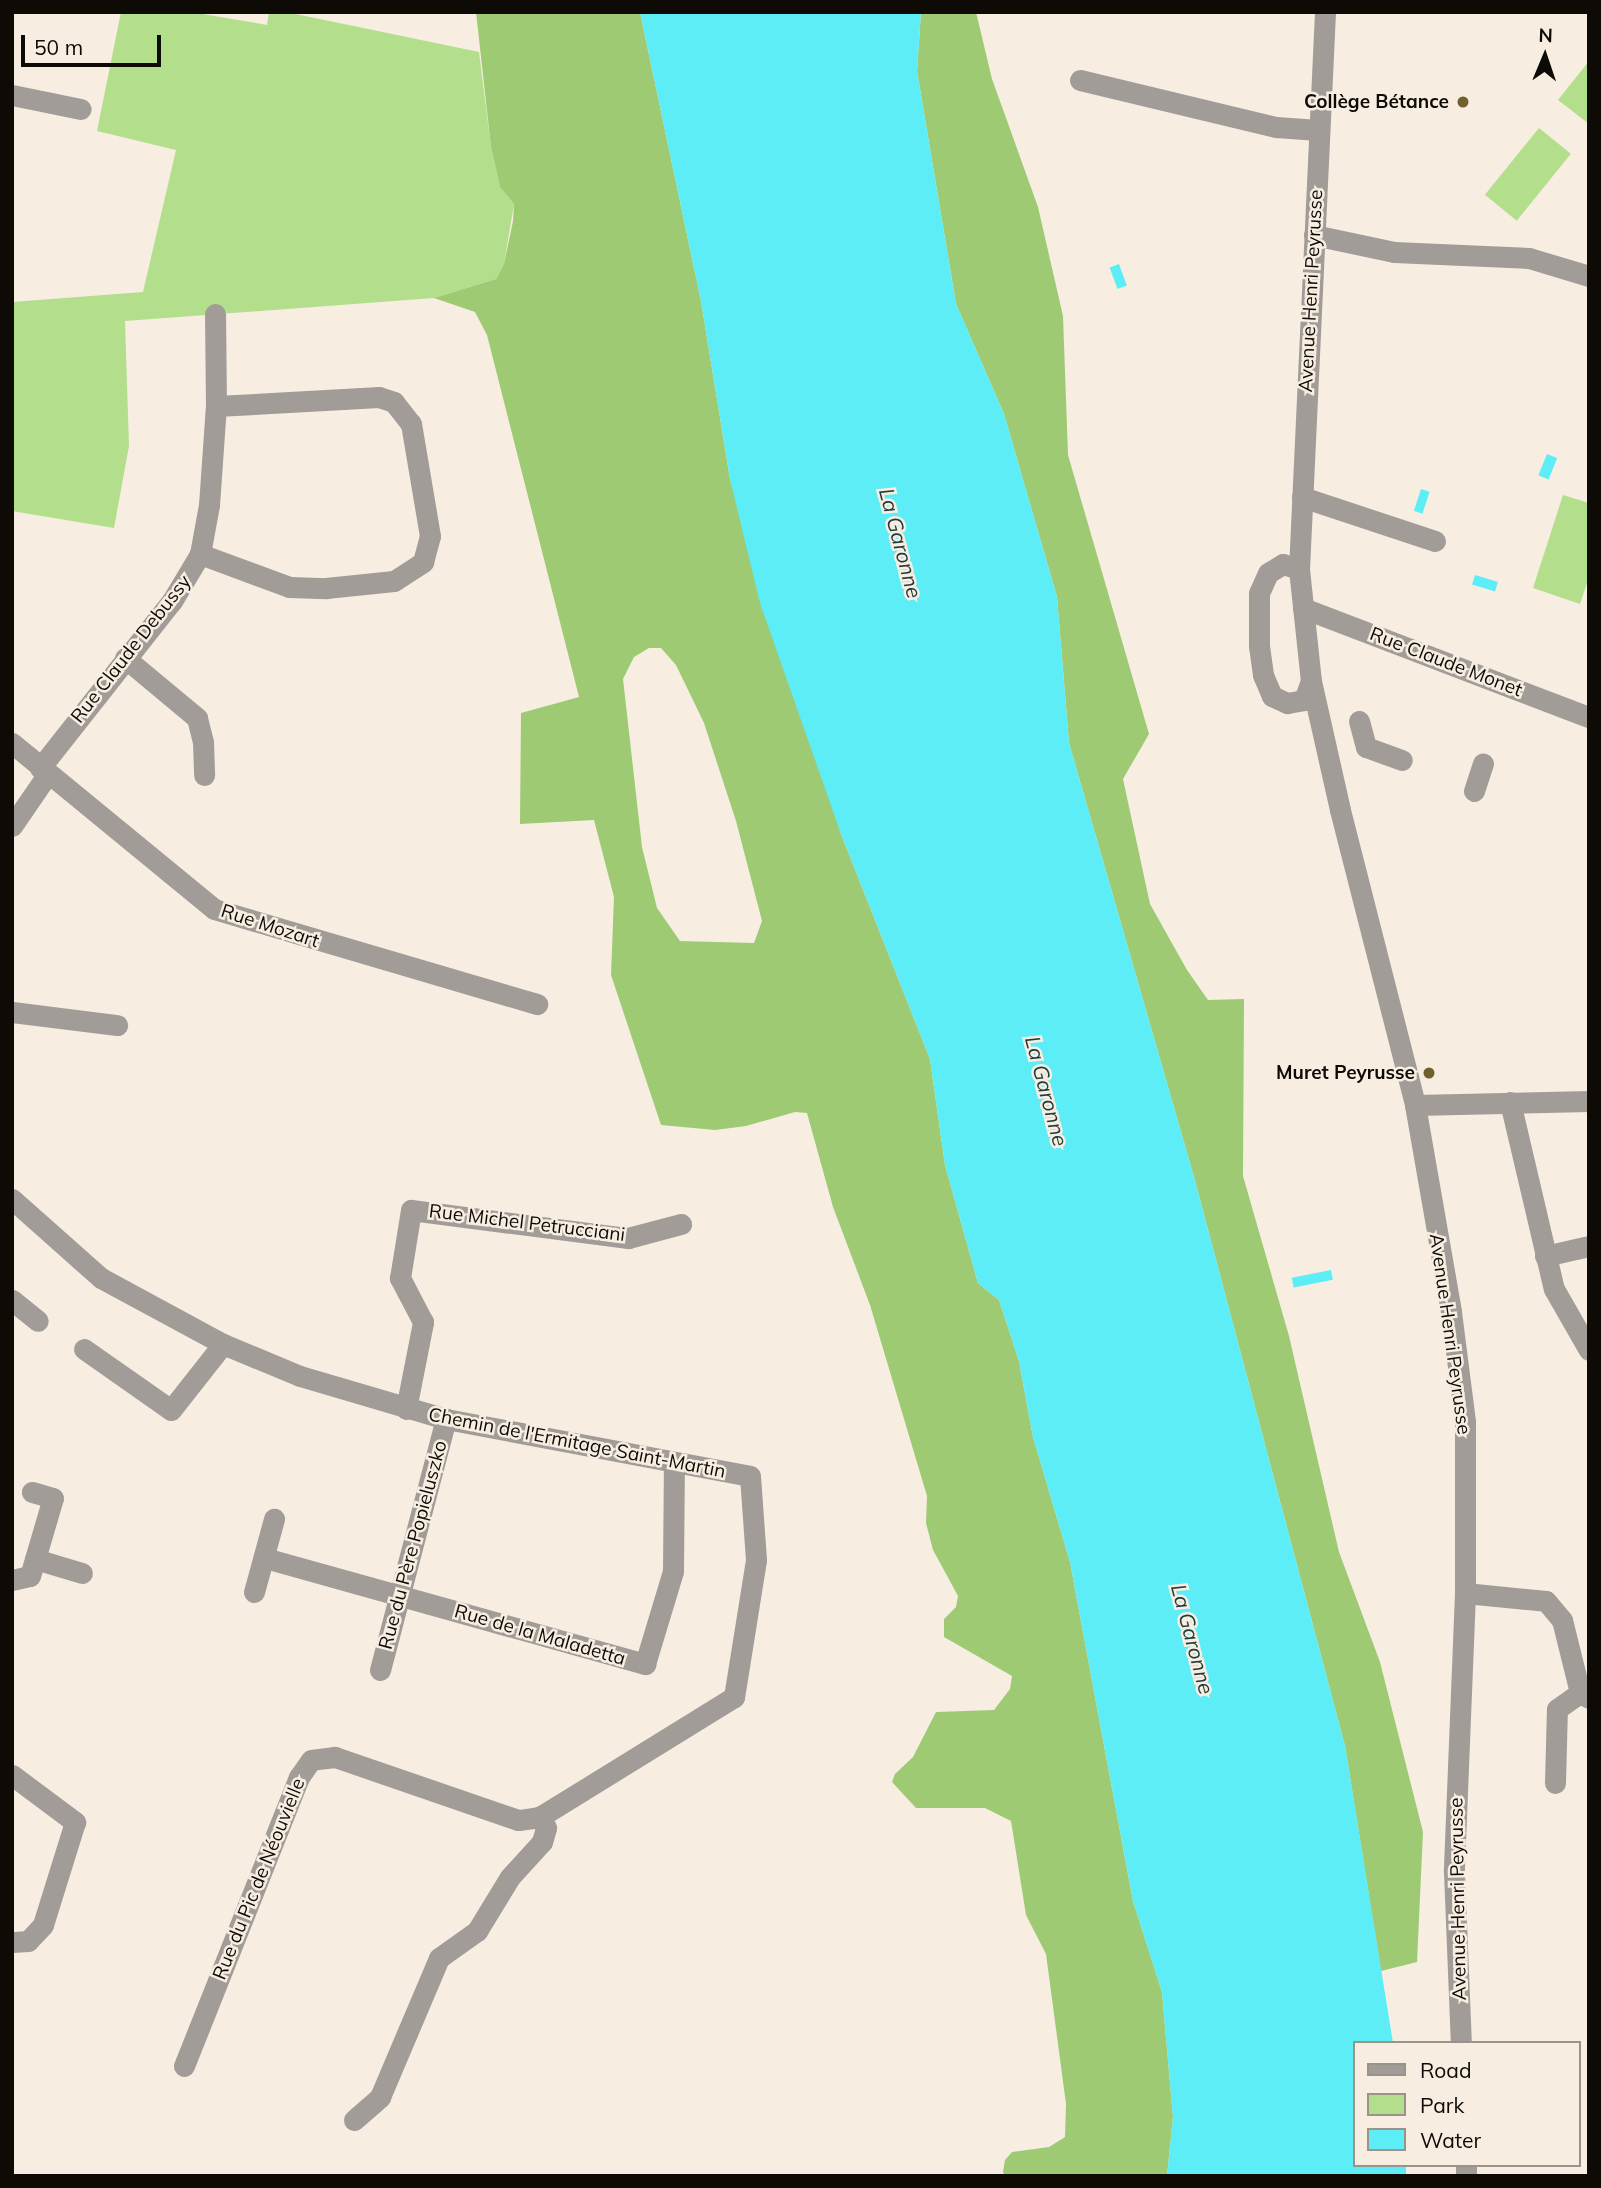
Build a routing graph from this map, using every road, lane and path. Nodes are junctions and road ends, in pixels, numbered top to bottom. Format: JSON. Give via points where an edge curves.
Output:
{"nodes":[{"id":1,"x":1325,"y":12,"type":"edge"},
{"id":2,"x":1080,"y":80,"type":"dead end"},
{"id":3,"x":12,"y":95,"type":"edge"},
{"id":4,"x":81,"y":109,"type":"dead end"},
{"id":5,"x":1318,"y":130,"type":"junction"},
{"id":6,"x":1314,"y":235,"type":"junction"},
{"id":7,"x":1589,"y":276,"type":"edge"},
{"id":8,"x":215,"y":314,"type":"dead end"},
{"id":9,"x":216,"y":406,"type":"junction"},
{"id":10,"x":1302,"y":497,"type":"junction"},
{"id":11,"x":1435,"y":541,"type":"dead end"},
{"id":12,"x":200,"y":554,"type":"junction"},
{"id":13,"x":1299,"y":569,"type":"junction"},
{"id":14,"x":1303,"y":608,"type":"junction"},
{"id":15,"x":125,"y":658,"type":"junction"},
{"id":16,"x":1311,"y":681,"type":"junction"},
{"id":17,"x":1589,"y":717,"type":"edge"},
{"id":18,"x":1321,"y":725,"type":"junction"},
{"id":19,"x":12,"y":743,"type":"edge"},
{"id":20,"x":1402,"y":760,"type":"dead end"},
{"id":21,"x":1483,"y":763,"type":"dead end"},
{"id":22,"x":43,"y":771,"type":"junction"},
{"id":23,"x":204,"y":775,"type":"dead end"},
{"id":24,"x":1474,"y":790,"type":"dead end"},
{"id":25,"x":12,"y":826,"type":"edge"},
{"id":26,"x":537,"y":1004,"type":"dead end"},
{"id":27,"x":12,"y":1012,"type":"edge"},
{"id":28,"x":117,"y":1025,"type":"dead end"},
{"id":29,"x":1589,"y":1101,"type":"edge"},
{"id":30,"x":1510,"y":1102,"type":"junction"},
{"id":31,"x":1415,"y":1105,"type":"junction"},
{"id":32,"x":12,"y":1199,"type":"edge"},
{"id":33,"x":681,"y":1224,"type":"dead end"},
{"id":34,"x":1589,"y":1247,"type":"edge"},
{"id":35,"x":1545,"y":1256,"type":"junction"},
{"id":36,"x":12,"y":1300,"type":"edge"},
{"id":37,"x":38,"y":1321,"type":"dead end"},
{"id":38,"x":223,"y":1344,"type":"junction"},
{"id":39,"x":84,"y":1349,"type":"dead end"},
{"id":40,"x":1589,"y":1350,"type":"edge"},
{"id":41,"x":406,"y":1409,"type":"junction"},
{"id":42,"x":446,"y":1419,"type":"junction"},
{"id":43,"x":674,"y":1464,"type":"junction"},
{"id":44,"x":33,"y":1492,"type":"dead end"},
{"id":45,"x":274,"y":1519,"type":"dead end"},
{"id":46,"x":265,"y":1558,"type":"junction"},
{"id":47,"x":35,"y":1559,"type":"junction"},
{"id":48,"x":82,"y":1573,"type":"dead end"},
{"id":49,"x":12,"y":1580,"type":"edge"},
{"id":50,"x":254,"y":1592,"type":"dead end"},
{"id":51,"x":1465,"y":1593,"type":"junction"},
{"id":52,"x":400,"y":1596,"type":"junction"},
{"id":53,"x":380,"y":1670,"type":"dead end"},
{"id":54,"x":1585,"y":1696,"type":"edge"},
{"id":55,"x":12,"y":1776,"type":"edge"},
{"id":56,"x":1555,"y":1783,"type":"dead end"},
{"id":57,"x":540,"y":1817,"type":"junction"},
{"id":58,"x":12,"y":1942,"type":"edge"},
{"id":59,"x":1461,"y":2041,"type":"edge"},
{"id":60,"x":184,"y":2066,"type":"dead end"},
{"id":61,"x":354,"y":2120,"type":"dead end"}],
"edges":[{"from":1,"to":5,"type":"street","name":"Avenue Henri Peyrusse"},
{"from":2,"to":5,"type":"street","via":[[1276,127]]},
{"from":3,"to":4,"type":"street"},
{"from":5,"to":6,"type":"street","name":"Avenue Henri Peyrusse"},
{"from":6,"to":7,"type":"street","via":[[1394,252],[1529,258]]},
{"from":6,"to":10,"type":"street","name":"Avenue Henri Peyrusse"},
{"from":8,"to":9,"type":"street","name":"Rue Claude Debussy"},
{"from":9,"to":12,"type":"street","name":"Rue Claude Debussy","via":[[209,505]]},
{"from":9,"to":12,"type":"street","via":[[379,397],[394,402],[411,424],[430,536],[423,562],[394,581],[326,588],[289,587]]},
{"from":10,"to":11,"type":"street"},
{"from":10,"to":13,"type":"street","name":"Avenue Henri Peyrusse"},
{"from":12,"to":15,"type":"street","name":"Rue Claude Debussy","via":[[173,601]]},
{"from":13,"to":14,"type":"street","name":"Avenue Henri Peyrusse"},
{"from":13,"to":16,"type":"street","via":[[1283,564],[1268,573],[1259,593],[1259,646],[1272,696],[1287,703],[1304,700]]},
{"from":14,"to":16,"type":"street","name":"Avenue Henri Peyrusse"},
{"from":14,"to":17,"type":"street","name":"Rue Claude Monet"},
{"from":15,"to":22,"type":"street","name":"Rue Claude Debussy"},
{"from":15,"to":23,"type":"street","via":[[197,718]]},
{"from":16,"to":18,"type":"street","name":"Avenue Henri Peyrusse"},
{"from":18,"to":20,"type":"street","via":[[1364,720],[1366,747]]},
{"from":18,"to":31,"type":"street","name":"Avenue Henri Peyrusse"},
{"from":19,"to":22,"type":"street","name":"Rue Mozart"},
{"from":21,"to":24,"type":"street"},
{"from":22,"to":25,"type":"street","name":"Rue Claude Debussy"},
{"from":22,"to":26,"type":"street","name":"Rue Mozart","via":[[214,909]]},
{"from":27,"to":28,"type":"street"},
{"from":29,"to":30,"type":"street"},
{"from":30,"to":31,"type":"street"},
{"from":30,"to":35,"type":"street"},
{"from":31,"to":51,"type":"street","name":"Avenue Henri Peyrusse","via":[[1465,1422]]},
{"from":32,"to":38,"type":"street","name":"Chemin de l'Ermitage Saint-Martin","via":[[101,1278]]},
{"from":33,"to":41,"type":"street","name":"Rue Michel Petrucciani","via":[[628,1238],[411,1210],[400,1278],[423,1322]]},
{"from":34,"to":35,"type":"street"},
{"from":35,"to":40,"type":"street","via":[[1559,1301]]},
{"from":36,"to":37,"type":"street"},
{"from":38,"to":39,"type":"street","via":[[171,1410]]},
{"from":38,"to":41,"type":"street","name":"Chemin de l'Ermitage Saint-Martin","via":[[300,1377]]},
{"from":41,"to":42,"type":"street","name":"Chemin de l'Ermitage Saint-Martin"},
{"from":42,"to":43,"type":"street","name":"Chemin de l'Ermitage Saint-Martin"},
{"from":42,"to":52,"type":"street","name":"Rue du Père Popieluszko"},
{"from":43,"to":52,"type":"street","name":"Rue de la Maladetta","via":[[673,1571],[645,1664]]},
{"from":43,"to":57,"type":"street","name":"Chemin de l'Ermitage Saint-Martin","via":[[750,1476],[756,1560],[734,1697]]},
{"from":44,"to":47,"type":"street","via":[[53,1499]]},
{"from":45,"to":46,"type":"street"},
{"from":46,"to":50,"type":"street"},
{"from":46,"to":52,"type":"street"},
{"from":47,"to":48,"type":"street"},
{"from":47,"to":49,"type":"street","via":[[30,1576]]},
{"from":51,"to":54,"type":"street","via":[[1546,1601],[1562,1620]]},
{"from":51,"to":59,"type":"street","name":"Avenue Henri Peyrusse","via":[[1454,1872]]},
{"from":52,"to":53,"type":"street","name":"Rue du Père Popieluszko"},
{"from":54,"to":56,"type":"street","via":[[1557,1709]]},
{"from":55,"to":58,"type":"street","via":[[75,1822],[43,1925],[28,1941]]},
{"from":57,"to":60,"type":"street","name":"Rue du Pic de Néouvielle","via":[[518,1820],[335,1757],[311,1760],[299,1777]]},
{"from":57,"to":61,"type":"street","via":[[546,1828],[542,1842],[510,1877],[477,1931],[439,1958],[380,2098]]}]}
